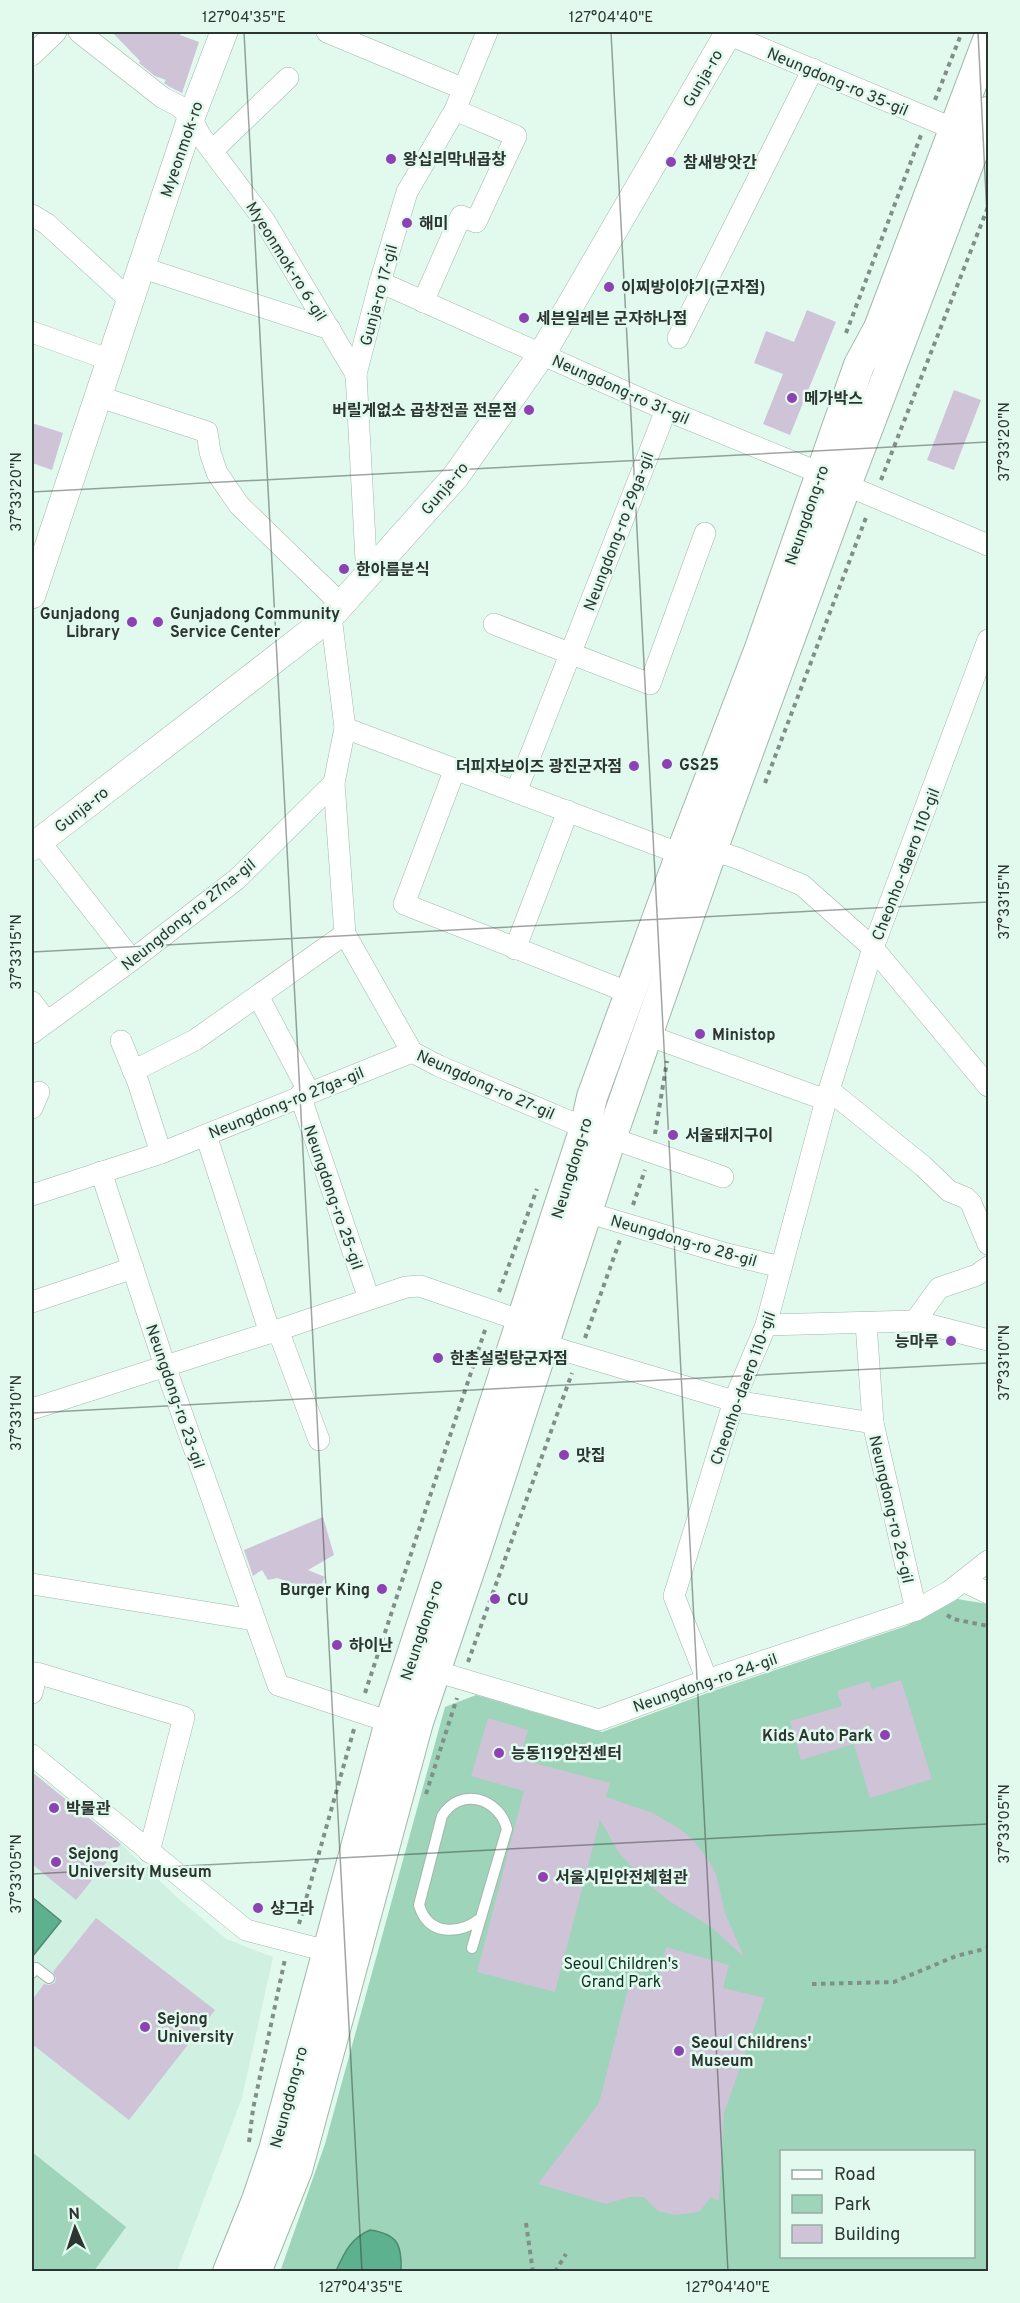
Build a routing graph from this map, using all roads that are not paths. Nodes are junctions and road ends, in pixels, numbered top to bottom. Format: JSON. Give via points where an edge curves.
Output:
{"nodes":[{"id":1,"x":56,"y":32,"type":"edge"},
{"id":2,"x":79,"y":32,"type":"edge"},
{"id":3,"x":224,"y":32,"type":"edge"},
{"id":4,"x":327,"y":32,"type":"edge"},
{"id":5,"x":487,"y":32,"type":"edge"},
{"id":6,"x":727,"y":32,"type":"edge"},
{"id":7,"x":988,"y":40,"type":"edge"},
{"id":8,"x":32,"y":55,"type":"edge"},
{"id":9,"x":813,"y":69,"type":"junction"},
{"id":10,"x":288,"y":78,"type":"dead end"},
{"id":11,"x":464,"y":89,"type":"junction"},
{"id":12,"x":454,"y":110,"type":"junction"},
{"id":13,"x":191,"y":118,"type":"junction"},
{"id":14,"x":977,"y":131,"type":"edge"},
{"id":15,"x":212,"y":152,"type":"junction"},
{"id":16,"x":32,"y":215,"type":"edge"},
{"id":17,"x":140,"y":267,"type":"junction"},
{"id":18,"x":380,"y":282,"type":"junction"},
{"id":19,"x":130,"y":300,"type":"junction"},
{"id":20,"x":423,"y":302,"type":"junction"},
{"id":21,"x":330,"y":329,"type":"junction"},
{"id":22,"x":32,"y":332,"type":"edge"},
{"id":23,"x":678,"y":338,"type":"dead end"},
{"id":24,"x":542,"y":354,"type":"junction"},
{"id":25,"x":110,"y":360,"type":"junction"},
{"id":26,"x":356,"y":374,"type":"junction"},
{"id":27,"x":98,"y":396,"type":"junction"},
{"id":28,"x":666,"y":410,"type":"junction"},
{"id":29,"x":833,"y":479,"type":"junction"},
{"id":30,"x":705,"y":533,"type":"dead end"},
{"id":31,"x":988,"y":545,"type":"edge"},
{"id":32,"x":367,"y":578,"type":"junction"},
{"id":33,"x":32,"y":595,"type":"edge"},
{"id":34,"x":337,"y":610,"type":"junction"},
{"id":35,"x":494,"y":624,"type":"dead end"},
{"id":36,"x":988,"y":640,"type":"edge"},
{"id":37,"x":570,"y":653,"type":"junction"},
{"id":38,"x":345,"y":728,"type":"junction"},
{"id":39,"x":455,"y":769,"type":"junction"},
{"id":40,"x":334,"y":783,"type":"junction"},
{"id":41,"x":516,"y":792,"type":"junction"},
{"id":42,"x":568,"y":811,"type":"junction"},
{"id":43,"x":35,"y":844,"type":"edge"},
{"id":44,"x":712,"y":850,"type":"junction"},
{"id":45,"x":681,"y":854,"type":"junction"},
{"id":46,"x":345,"y":934,"type":"junction"},
{"id":47,"x":873,"y":948,"type":"junction"},
{"id":48,"x":515,"y":949,"type":"junction"},
{"id":49,"x":132,"y":960,"type":"junction"},
{"id":50,"x":630,"y":993,"type":"junction"},
{"id":51,"x":258,"y":996,"type":"junction"},
{"id":52,"x":32,"y":1002,"type":"edge"},
{"id":53,"x":39,"y":1028,"type":"edge"},
{"id":54,"x":648,"y":1035,"type":"junction"},
{"id":55,"x":121,"y":1041,"type":"dead end"},
{"id":56,"x":412,"y":1052,"type":"junction"},
{"id":57,"x":133,"y":1071,"type":"junction"},
{"id":58,"x":987,"y":1076,"type":"edge"},
{"id":59,"x":304,"y":1094,"type":"junction"},
{"id":60,"x":828,"y":1095,"type":"junction"},
{"id":61,"x":598,"y":1133,"type":"junction"},
{"id":62,"x":206,"y":1135,"type":"junction"},
{"id":63,"x":161,"y":1152,"type":"junction"},
{"id":64,"x":101,"y":1172,"type":"junction"},
{"id":65,"x":723,"y":1177,"type":"dead end"},
{"id":66,"x":34,"y":1189,"type":"edge"},
{"id":67,"x":586,"y":1212,"type":"junction"},
{"id":68,"x":988,"y":1244,"type":"edge"},
{"id":69,"x":781,"y":1267,"type":"junction"},
{"id":70,"x":988,"y":1267,"type":"edge"},
{"id":71,"x":133,"y":1268,"type":"junction"},
{"id":72,"x":369,"y":1299,"type":"junction"},
{"id":73,"x":32,"y":1302,"type":"edge"},
{"id":74,"x":522,"y":1321,"type":"junction"},
{"id":75,"x":915,"y":1321,"type":"junction"},
{"id":76,"x":866,"y":1323,"type":"junction"},
{"id":77,"x":766,"y":1325,"type":"junction"},
{"id":78,"x":274,"y":1332,"type":"junction"},
{"id":79,"x":988,"y":1340,"type":"edge"},
{"id":80,"x":543,"y":1344,"type":"junction"},
{"id":81,"x":165,"y":1366,"type":"junction"},
{"id":82,"x":734,"y":1401,"type":"junction"},
{"id":83,"x":32,"y":1409,"type":"edge"},
{"id":84,"x":873,"y":1423,"type":"junction"},
{"id":85,"x":319,"y":1440,"type":"dead end"},
{"id":86,"x":988,"y":1561,"type":"edge"},
{"id":87,"x":963,"y":1581,"type":"junction"},
{"id":88,"x":32,"y":1584,"type":"edge"},
{"id":89,"x":988,"y":1593,"type":"edge"},
{"id":90,"x":923,"y":1606,"type":"junction"},
{"id":91,"x":254,"y":1620,"type":"junction"},
{"id":92,"x":422,"y":1668,"type":"junction"},
{"id":93,"x":707,"y":1680,"type":"junction"},
{"id":94,"x":32,"y":1693,"type":"edge"},
{"id":95,"x":390,"y":1722,"type":"junction"},
{"id":96,"x":32,"y":1755,"type":"edge"},
{"id":97,"x":149,"y":1852,"type":"junction"},
{"id":98,"x":481,"y":1917,"type":"junction"},
{"id":99,"x":472,"y":1948,"type":"dead end"},
{"id":100,"x":327,"y":1952,"type":"junction"},
{"id":101,"x":32,"y":1973,"type":"edge"},
{"id":102,"x":49,"y":1978,"type":"dead end"},
{"id":103,"x":228,"y":2271,"type":"edge"},
{"id":104,"x":256,"y":2271,"type":"edge"}],
"edges":[{"from":1,"to":8,"type":"street"},
{"from":2,"to":13,"type":"street"},
{"from":3,"to":13,"type":"street","name":"Myeonmok-ro"},
{"from":4,"to":11,"type":"street"},
{"from":5,"to":11,"type":"street","name":"Gunja-ro 17-gil"},
{"from":6,"to":9,"type":"street","name":"Neungdong-ro 35-gil"},
{"from":6,"to":24,"type":"street","name":"Gunja-ro"},
{"from":7,"to":14,"type":"main road","name":"Neungdong-ro"},
{"from":9,"to":14,"type":"street","name":"Neungdong-ro 35-gil"},
{"from":9,"to":23,"type":"street"},
{"from":10,"to":15,"type":"street"},
{"from":11,"to":12,"type":"street","name":"Gunja-ro 17-gil"},
{"from":12,"to":18,"type":"street","name":"Gunja-ro 17-gil","via":[[407,192]]},
{"from":12,"to":20,"type":"street","via":[[516,136],[476,222],[461,216]]},
{"from":13,"to":15,"type":"street","name":"Myeonmok-ro 6-gil"},
{"from":13,"to":17,"type":"street","name":"Myeonmok-ro"},
{"from":14,"to":29,"type":"main road","name":"Neungdong-ro","via":[[859,365]]},
{"from":15,"to":21,"type":"street","name":"Myeonmok-ro 6-gil","via":[[264,220]]},
{"from":16,"to":19,"type":"street","via":[[47,224]]},
{"from":17,"to":19,"type":"street","name":"Myeonmok-ro"},
{"from":17,"to":21,"type":"street"},
{"from":18,"to":20,"type":"street","name":"Neungdong-ro 31-gil"},
{"from":18,"to":26,"type":"street","name":"Gunja-ro 17-gil"},
{"from":19,"to":25,"type":"street","name":"Myeonmok-ro"},
{"from":20,"to":24,"type":"street","name":"Neungdong-ro 31-gil"},
{"from":21,"to":26,"type":"street","name":"Myeonmok-ro 6-gil"},
{"from":22,"to":25,"type":"street"},
{"from":24,"to":28,"type":"street","name":"Neungdong-ro 31-gil"},
{"from":24,"to":32,"type":"street","name":"Gunja-ro","via":[[456,476]]},
{"from":25,"to":27,"type":"street","name":"Myeonmok-ro"},
{"from":26,"to":32,"type":"street","name":"Gunja-ro 17-gil"},
{"from":27,"to":33,"type":"street","name":"Myeonmok-ro"},
{"from":27,"to":34,"type":"street","via":[[207,432],[217,473],[239,505]]},
{"from":28,"to":29,"type":"street","name":"Neungdong-ro 31-gil"},
{"from":28,"to":37,"type":"street","name":"Neungdong-ro 29ga-gil"},
{"from":29,"to":31,"type":"street","name":"Neungdong-ro 31-gil"},
{"from":29,"to":44,"type":"main road","name":"Neungdong-ro"},
{"from":29,"to":45,"type":"main road","name":"Neungdong-ro","via":[[759,651]]},
{"from":30,"to":37,"type":"street","via":[[650,684]]},
{"from":32,"to":34,"type":"street","name":"Gunja-ro"},
{"from":34,"to":38,"type":"street","name":"Neungdong-ro 27-gil"},
{"from":34,"to":43,"type":"street","name":"Gunja-ro"},
{"from":35,"to":37,"type":"street"},
{"from":36,"to":47,"type":"street","name":"Cheonho-daero 110-gil"},
{"from":37,"to":41,"type":"street","name":"Neungdong-ro 29ga-gil"},
{"from":38,"to":39,"type":"street"},
{"from":38,"to":40,"type":"street","name":"Neungdong-ro 27-gil"},
{"from":39,"to":41,"type":"street"},
{"from":39,"to":48,"type":"street","via":[[404,904]]},
{"from":40,"to":46,"type":"street","name":"Neungdong-ro 27-gil"},
{"from":40,"to":49,"type":"street","name":"Neungdong-ro 27na-gil","via":[[237,879]]},
{"from":41,"to":42,"type":"street"},
{"from":42,"to":45,"type":"street"},
{"from":42,"to":48,"type":"street"},
{"from":43,"to":49,"type":"street","name":"Gunja-ro"},
{"from":44,"to":47,"type":"street","via":[[801,885]]},
{"from":44,"to":54,"type":"main road","name":"Neungdong-ro"},
{"from":45,"to":50,"type":"main road","name":"Neungdong-ro"},
{"from":46,"to":51,"type":"street"},
{"from":46,"to":56,"type":"street","name":"Neungdong-ro 27-gil"},
{"from":47,"to":58,"type":"street"},
{"from":47,"to":60,"type":"street","name":"Cheonho-daero 110-gil"},
{"from":48,"to":50,"type":"street"},
{"from":49,"to":53,"type":"street","name":"Neungdong-ro 27na-gil"},
{"from":50,"to":61,"type":"main road","name":"Neungdong-ro","via":[[592,1097]]},
{"from":51,"to":57,"type":"street","via":[[195,1040]]},
{"from":51,"to":59,"type":"street"},
{"from":52,"to":53,"type":"street"},
{"from":54,"to":60,"type":"street"},
{"from":54,"to":61,"type":"main road","name":"Neungdong-ro"},
{"from":55,"to":57,"type":"street"},
{"from":56,"to":59,"type":"street","name":"Neungdong-ro 27ga-gil"},
{"from":56,"to":61,"type":"street","name":"Neungdong-ro 27-gil"},
{"from":57,"to":63,"type":"street"},
{"from":59,"to":62,"type":"street","name":"Neungdong-ro 27ga-gil"},
{"from":59,"to":72,"type":"street","name":"Neungdong-ro 25-gil"},
{"from":60,"to":68,"type":"street","via":[[923,1166],[949,1191],[966,1198]]},
{"from":60,"to":69,"type":"street","name":"Cheonho-daero 110-gil"},
{"from":61,"to":65,"type":"street","name":"Neungdong-ro"},
{"from":61,"to":67,"type":"main road","name":"Neungdong-ro"},
{"from":61,"to":74,"type":"main road","name":"Neungdong-ro"},
{"from":62,"to":63,"type":"street","name":"Neungdong-ro 27ga-gil"},
{"from":62,"to":78,"type":"street"},
{"from":63,"to":64,"type":"street","name":"Neungdong-ro 27ga-gil"},
{"from":64,"to":66,"type":"street","name":"Neungdong-ro 27ga-gil"},
{"from":64,"to":71,"type":"street","name":"Neungdong-ro 23-gil"},
{"from":67,"to":69,"type":"street","name":"Neungdong-ro 28-gil"},
{"from":67,"to":80,"type":"main road","name":"Neungdong-ro"},
{"from":69,"to":77,"type":"street","name":"Cheonho-daero 110-gil"},
{"from":70,"to":75,"type":"street","via":[[977,1275],[939,1288]]},
{"from":71,"to":73,"type":"street"},
{"from":71,"to":81,"type":"street","name":"Neungdong-ro 23-gil"},
{"from":72,"to":74,"type":"street","via":[[420,1286]]},
{"from":72,"to":78,"type":"street"},
{"from":74,"to":92,"type":"main road","name":"Neungdong-ro"},
{"from":75,"to":76,"type":"street"},
{"from":75,"to":79,"type":"street"},
{"from":76,"to":77,"type":"street"},
{"from":76,"to":84,"type":"street"},
{"from":77,"to":82,"type":"street","name":"Cheonho-daero 110-gil"},
{"from":78,"to":81,"type":"street"},
{"from":78,"to":85,"type":"street"},
{"from":80,"to":82,"type":"street","name":"Neungdong-ro 26-gil"},
{"from":80,"to":92,"type":"main road","name":"Neungdong-ro"},
{"from":81,"to":83,"type":"street"},
{"from":81,"to":91,"type":"street","name":"Neungdong-ro 23-gil"},
{"from":82,"to":84,"type":"street","name":"Neungdong-ro 26-gil"},
{"from":82,"to":93,"type":"street","name":"Cheonho-daero 110-gil","via":[[674,1596]]},
{"from":84,"to":90,"type":"street","name":"Neungdong-ro 26-gil"},
{"from":86,"to":87,"type":"street","name":"Neungdong-ro 24-gil"},
{"from":87,"to":89,"type":"street"},
{"from":87,"to":90,"type":"street","name":"Neungdong-ro 24-gil"},
{"from":88,"to":91,"type":"street"},
{"from":90,"to":93,"type":"street","name":"Neungdong-ro 24-gil"},
{"from":91,"to":95,"type":"street","name":"Neungdong-ro 23-gil","via":[[278,1685]]},
{"from":92,"to":93,"type":"street","name":"Neungdong-ro 24-gil","via":[[599,1720]]},
{"from":92,"to":95,"type":"main road","name":"Neungdong-ro"},
{"from":92,"to":104,"type":"main road","name":"Neungdong-ro","via":[[404,1770],[300,2160]]},
{"from":94,"to":97,"type":"street","via":[[37,1673],[184,1718]]},
{"from":95,"to":100,"type":"main road","name":"Neungdong-ro"},
{"from":96,"to":97,"type":"street"},
{"from":97,"to":100,"type":"street","via":[[246,1930]]},
{"from":98,"to":98,"type":"lane","via":[[507,1829],[504,1817],[495,1807],[468,1798],[456,1800],[442,1816],[419,1905],[428,1923],[452,1930],[462,1929]]},
{"from":98,"to":99,"type":"lane"},
{"from":100,"to":103,"type":"main road","name":"Neungdong-ro","via":[[274,2150]]},
{"from":101,"to":102,"type":"lane","via":[[36,1968]]}]}
